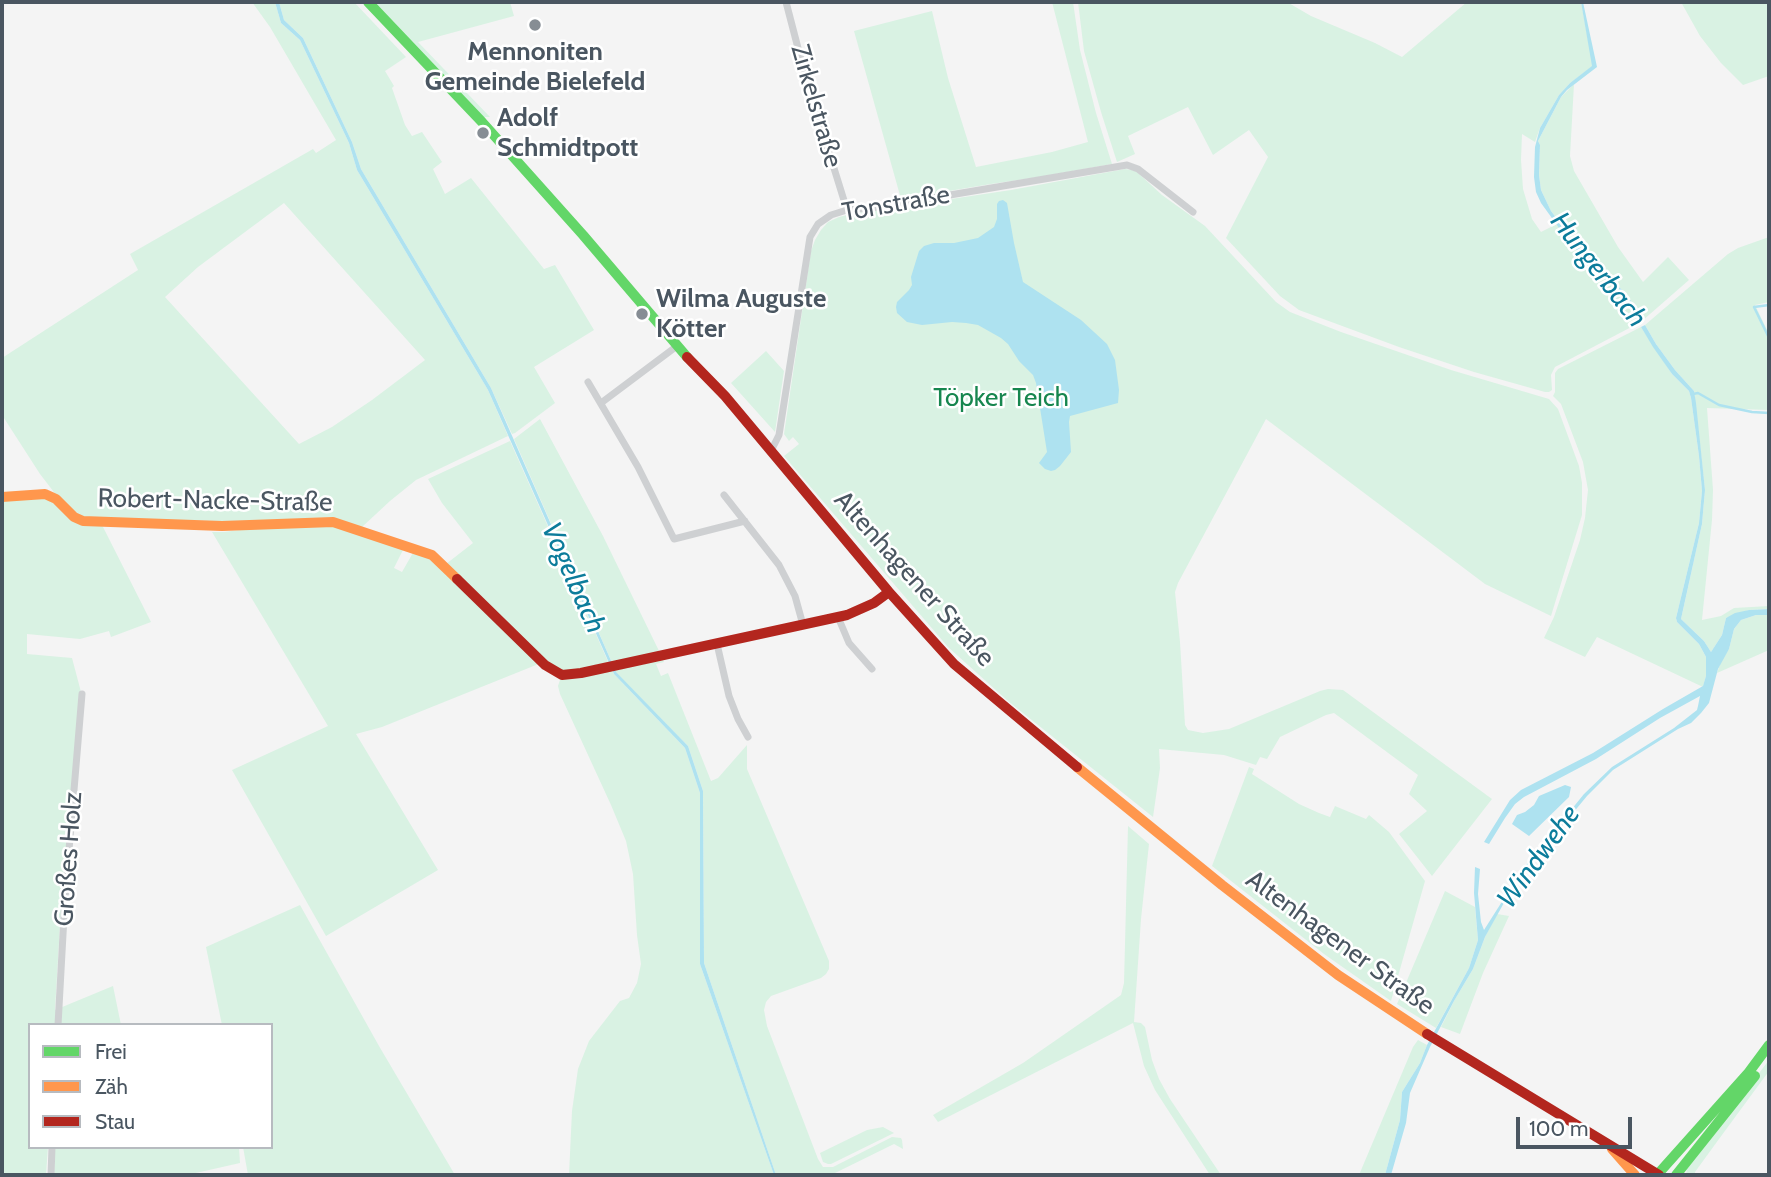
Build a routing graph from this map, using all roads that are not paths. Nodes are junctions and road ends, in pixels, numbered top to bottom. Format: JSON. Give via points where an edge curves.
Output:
{"nodes":[{"id":1,"x":368,"y":2,"type":"edge"},
{"id":2,"x":786,"y":2,"type":"edge"},
{"id":3,"x":847,"y":210,"type":"junction"},
{"id":4,"x":1193,"y":212,"type":"dead end"},
{"id":5,"x":677,"y":346,"type":"junction"},
{"id":6,"x":588,"y":382,"type":"dead end"},
{"id":7,"x":601,"y":403,"type":"junction"},
{"id":8,"x":771,"y":451,"type":"junction"},
{"id":9,"x":724,"y":495,"type":"dead end"},
{"id":10,"x":2,"y":497,"type":"edge"},
{"id":11,"x":745,"y":521,"type":"junction"},
{"id":12,"x":889,"y":592,"type":"junction"},
{"id":13,"x":838,"y":617,"type":"junction"},
{"id":14,"x":803,"y":625,"type":"junction"},
{"id":15,"x":717,"y":644,"type":"junction"},
{"id":16,"x":872,"y":669,"type":"dead end"},
{"id":17,"x":82,"y":694,"type":"dead end"},
{"id":18,"x":748,"y":737,"type":"dead end"},
{"id":19,"x":58,"y":1023,"type":"edge"},
{"id":20,"x":1769,"y":1045,"type":"edge"},
{"id":21,"x":1769,"y":1055,"type":"edge"},
{"id":22,"x":1606,"y":1142,"type":"junction"},
{"id":23,"x":52,"y":1149,"type":"edge"},
{"id":24,"x":51,"y":1175,"type":"edge"},
{"id":25,"x":1635,"y":1175,"type":"edge"},
{"id":26,"x":1658,"y":1175,"type":"edge"},
{"id":27,"x":1676,"y":1175,"type":"edge"}],
"edges":[{"from":1,"to":5,"type":"main road","name":"Altenhagener Straße","via":[[482,122]]},
{"from":2,"to":3,"type":"street","name":"Zirkelstraße"},
{"from":3,"to":4,"type":"street","name":"Tonstraße","via":[[1127,165]]},
{"from":3,"to":8,"type":"street","name":"Tonstraße","via":[[823,220],[810,237],[779,435]]},
{"from":5,"to":7,"type":"street"},
{"from":5,"to":8,"type":"main road","name":"Altenhagener Straße"},
{"from":6,"to":7,"type":"street"},
{"from":7,"to":11,"type":"street","via":[[674,539]]},
{"from":8,"to":12,"type":"main road","name":"Altenhagener Straße"},
{"from":9,"to":11,"type":"street"},
{"from":10,"to":15,"type":"main road","name":"Robert-Nacke-Straße","via":[[45,494],[83,521],[222,526],[333,522],[432,555],[562,675]]},
{"from":11,"to":14,"type":"street","via":[[785,574]]},
{"from":12,"to":13,"type":"main road","name":"Robert-Nacke-Straße"},
{"from":12,"to":22,"type":"main road","name":"Altenhagener Straße","via":[[954,664],[1338,975],[1443,1045]]},
{"from":13,"to":14,"type":"main road","name":"Robert-Nacke-Straße"},
{"from":13,"to":16,"type":"street","via":[[849,643]]},
{"from":14,"to":15,"type":"main road","name":"Robert-Nacke-Straße"},
{"from":15,"to":18,"type":"street","via":[[729,696]]},
{"from":17,"to":19,"type":"street","name":"Großes Holz"},
{"from":20,"to":26,"type":"main road"},
{"from":21,"to":27,"type":"main road"},
{"from":22,"to":25,"type":"main road"},
{"from":22,"to":26,"type":"main road","name":"Altenhagener Straße"},
{"from":23,"to":24,"type":"street"}]}
